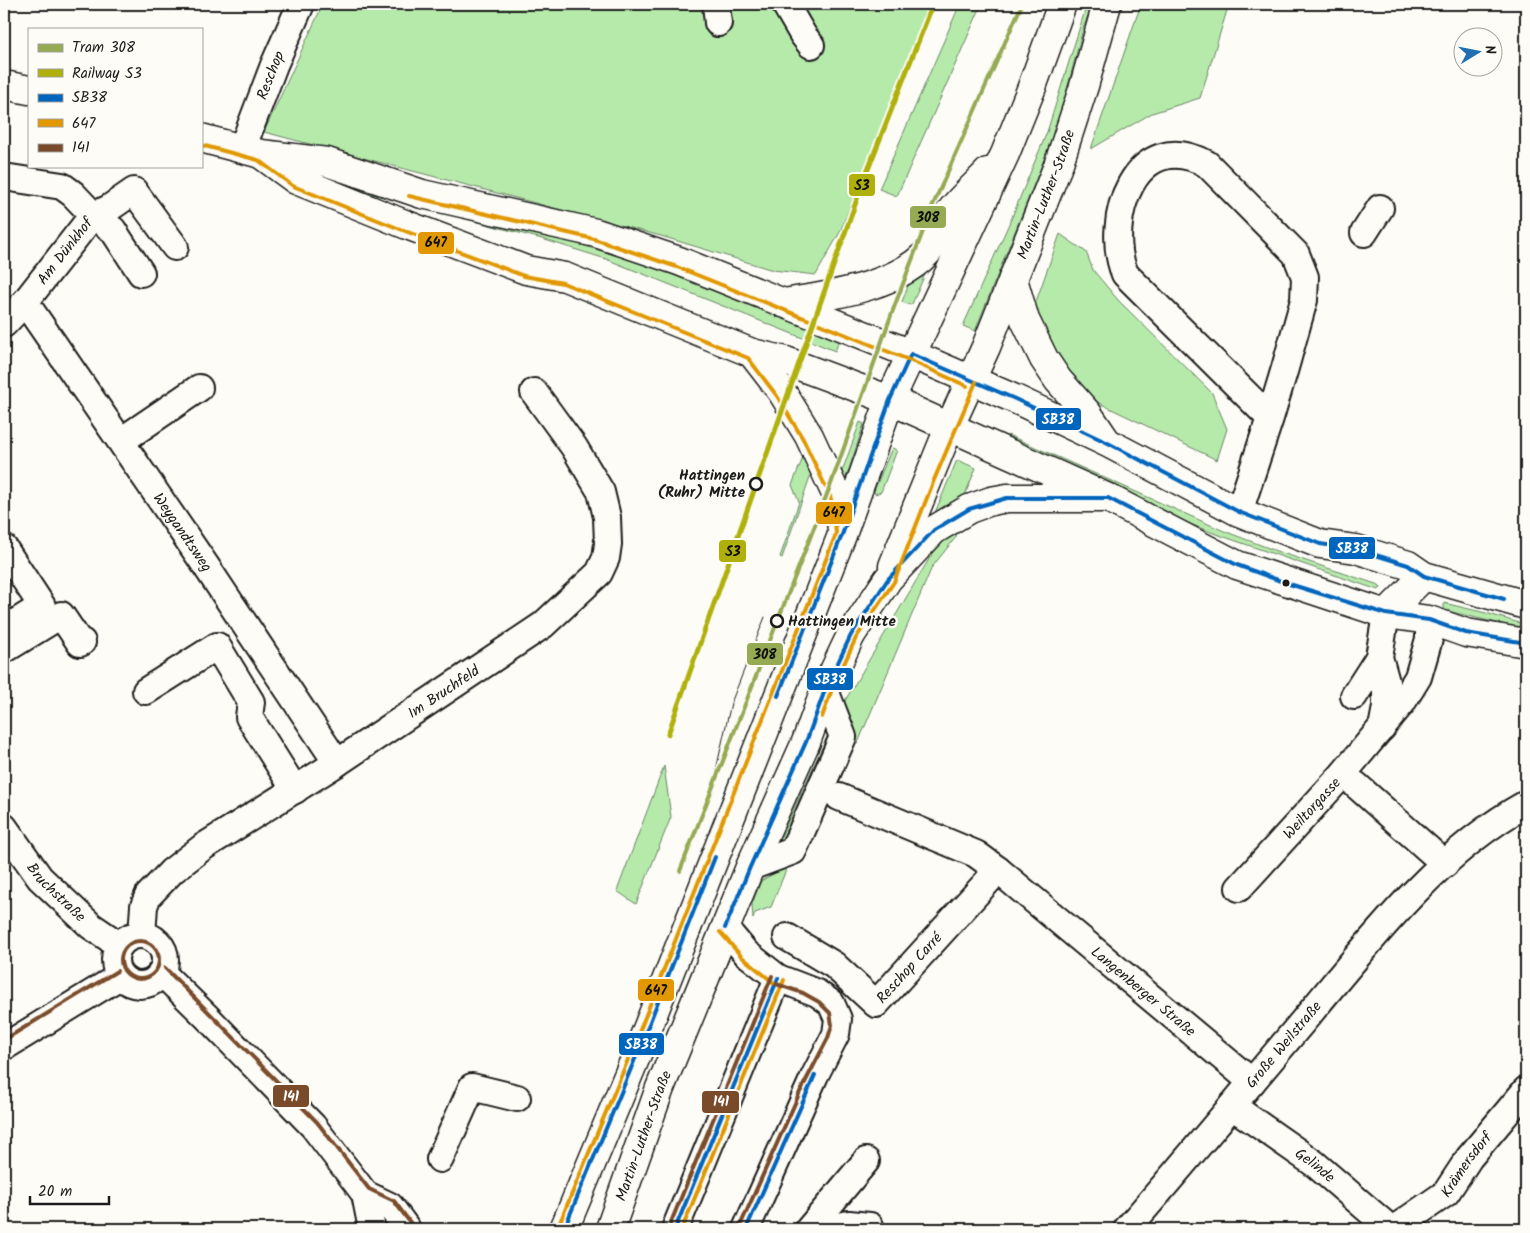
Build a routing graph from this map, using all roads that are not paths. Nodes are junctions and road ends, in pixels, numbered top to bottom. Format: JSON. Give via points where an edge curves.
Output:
{"nodes":[{"id":1,"x":301,"y":4,"type":"edge"},
{"id":2,"x":785,"y":4,"type":"edge"},
{"id":3,"x":1062,"y":4,"type":"edge"},
{"id":4,"x":1107,"y":4,"type":"edge"},
{"id":5,"x":811,"y":45,"type":"dead end"},
{"id":6,"x":4,"y":85,"type":"edge"},
{"id":7,"x":28,"y":90,"type":"edge"},
{"id":8,"x":202,"y":138,"type":"edge"},
{"id":9,"x":252,"y":152,"type":"junction"},
{"id":10,"x":1005,"y":154,"type":"junction"},
{"id":11,"x":4,"y":177,"type":"edge"},
{"id":12,"x":1380,"y":208,"type":"dead end"},
{"id":13,"x":93,"y":214,"type":"junction"},
{"id":14,"x":1364,"y":233,"type":"dead end"},
{"id":15,"x":175,"y":248,"type":"dead end"},
{"id":16,"x":141,"y":273,"type":"dead end"},
{"id":17,"x":1014,"y":279,"type":"junction"},
{"id":18,"x":25,"y":302,"type":"junction"},
{"id":19,"x":781,"y":303,"type":"junction"},
{"id":20,"x":4,"y":324,"type":"edge"},
{"id":21,"x":752,"y":353,"type":"junction"},
{"id":22,"x":911,"y":354,"type":"junction"},
{"id":23,"x":970,"y":380,"type":"junction"},
{"id":24,"x":199,"y":388,"type":"dead end"},
{"id":25,"x":534,"y":392,"type":"dead end"},
{"id":26,"x":890,"y":400,"type":"junction"},
{"id":27,"x":1270,"y":418,"type":"junction"},
{"id":28,"x":949,"y":428,"type":"junction"},
{"id":29,"x":120,"y":441,"type":"junction"},
{"id":30,"x":1108,"y":443,"type":"junction"},
{"id":31,"x":1108,"y":498,"type":"junction"},
{"id":32,"x":1239,"y":512,"type":"junction"},
{"id":33,"x":842,"y":535,"type":"junction"},
{"id":34,"x":4,"y":548,"type":"edge"},
{"id":35,"x":1424,"y":576,"type":"junction"},
{"id":36,"x":888,"y":580,"type":"junction"},
{"id":37,"x":1526,"y":606,"type":"edge"},
{"id":38,"x":1386,"y":614,"type":"junction"},
{"id":39,"x":1429,"y":620,"type":"junction"},
{"id":40,"x":4,"y":630,"type":"edge"},
{"id":41,"x":82,"y":642,"type":"dead end"},
{"id":42,"x":1526,"y":644,"type":"edge"},
{"id":43,"x":4,"y":650,"type":"edge"},
{"id":44,"x":1379,"y":657,"type":"junction"},
{"id":45,"x":1418,"y":677,"type":"junction"},
{"id":46,"x":1386,"y":682,"type":"junction"},
{"id":47,"x":146,"y":690,"type":"dead end"},
{"id":48,"x":1354,"y":696,"type":"dead end"},
{"id":49,"x":1382,"y":728,"type":"junction"},
{"id":50,"x":337,"y":763,"type":"junction"},
{"id":51,"x":1356,"y":785,"type":"dead end"},
{"id":52,"x":294,"y":790,"type":"junction"},
{"id":53,"x":839,"y":798,"type":"dead end"},
{"id":54,"x":1526,"y":804,"type":"edge"},
{"id":55,"x":4,"y":827,"type":"edge"},
{"id":56,"x":1444,"y":864,"type":"junction"},
{"id":57,"x":998,"y":870,"type":"junction"},
{"id":58,"x":1239,"y":888,"type":"dead end"},
{"id":59,"x":725,"y":928,"type":"junction"},
{"id":60,"x":787,"y":937,"type":"dead end"},
{"id":61,"x":130,"y":940,"type":"junction"},
{"id":62,"x":161,"y":972,"type":"junction"},
{"id":63,"x":120,"y":976,"type":"junction"},
{"id":64,"x":778,"y":978,"type":"junction"},
{"id":65,"x":876,"y":1004,"type":"junction"},
{"id":66,"x":838,"y":1019,"type":"junction"},
{"id":67,"x":4,"y":1047,"type":"edge"},
{"id":68,"x":1252,"y":1082,"type":"junction"},
{"id":69,"x":1526,"y":1090,"type":"edge"},
{"id":70,"x":517,"y":1098,"type":"dead end"},
{"id":71,"x":1232,"y":1106,"type":"junction"},
{"id":72,"x":440,"y":1159,"type":"dead end"},
{"id":73,"x":866,"y":1161,"type":"dead end"},
{"id":74,"x":365,"y":1194,"type":"junction"},
{"id":75,"x":870,"y":1226,"type":"dead end"},
{"id":76,"x":563,"y":1227,"type":"edge"},
{"id":77,"x":372,"y":1229,"type":"edge"},
{"id":78,"x":407,"y":1229,"type":"edge"},
{"id":79,"x":610,"y":1229,"type":"edge"},
{"id":80,"x":675,"y":1229,"type":"edge"},
{"id":81,"x":746,"y":1229,"type":"edge"},
{"id":82,"x":809,"y":1229,"type":"edge"},
{"id":83,"x":827,"y":1229,"type":"edge"},
{"id":84,"x":1127,"y":1229,"type":"edge"},
{"id":85,"x":1394,"y":1229,"type":"edge"}],
"edges":[{"from":1,"to":9,"type":"street","name":"Reschop","via":[[274,65]]},
{"from":2,"to":5,"type":"street"},
{"from":3,"to":10,"type":"main road"},
{"from":4,"to":17,"type":"main road","name":"Martin-Luther-Straße","via":[[1060,163]]},
{"from":6,"to":7,"type":"main road"},
{"from":8,"to":9,"type":"main road"},
{"from":9,"to":19,"type":"main road","via":[[327,162],[422,194],[596,232],[679,261]]},
{"from":9,"to":21,"type":"main road","via":[[296,180],[407,225],[526,270],[565,277]]},
{"from":10,"to":19,"type":"main road","via":[[949,213],[931,248],[909,268],[837,294]]},
{"from":10,"to":22,"type":"main road"},
{"from":11,"to":13,"type":"street","via":[[62,186]]},
{"from":12,"to":14,"type":"street"},
{"from":13,"to":15,"type":"street","name":"Am Dünkhof","via":[[108,209],[134,191]]},
{"from":13,"to":16,"type":"street","via":[[113,230]]},
{"from":13,"to":18,"type":"street","name":"Am Dünkhof"},
{"from":17,"to":23,"type":"main road","name":"Martin-Luther-Straße"},
{"from":17,"to":30,"type":"main road","via":[[1025,320],[1044,359]]},
{"from":18,"to":20,"type":"street","name":"Am Dünkhof"},
{"from":18,"to":29,"type":"street","name":"Weygandtsweg"},
{"from":19,"to":22,"type":"main road"},
{"from":21,"to":26,"type":"main road","via":[[786,361]]},
{"from":21,"to":33,"type":"main road","via":[[782,392],[809,436],[836,494]]},
{"from":22,"to":23,"type":"main road"},
{"from":22,"to":26,"type":"main road"},
{"from":23,"to":28,"type":"main road","name":"Martin-Luther-Straße"},
{"from":23,"to":30,"type":"main road"},
{"from":24,"to":29,"type":"street"},
{"from":25,"to":50,"type":"street","name":"Im Bruchfeld","via":[[574,447],[601,492],[608,530],[606,558],[599,573],[543,625]]},
{"from":26,"to":28,"type":"main road"},
{"from":26,"to":33,"type":"main road"},
{"from":27,"to":27,"type":"street","via":[[1304,300],[1302,265],[1296,254],[1207,164],[1194,157],[1177,154],[1160,157],[1139,171],[1127,192],[1118,248],[1120,261],[1126,274]]},
{"from":27,"to":32,"type":"street"},
{"from":28,"to":31,"type":"main road"},
{"from":28,"to":36,"type":"main road","name":"Martin-Luther-Straße"},
{"from":29,"to":50,"type":"street","name":"Weygandtsweg"},
{"from":30,"to":32,"type":"main road"},
{"from":31,"to":36,"type":"main road","name":"Martin-Luther-Straße","via":[[1008,498],[969,509],[934,530]]},
{"from":31,"to":38,"type":"main road","via":[[1237,565]]},
{"from":32,"to":35,"type":"main road","via":[[1320,544],[1356,549],[1408,565]]},
{"from":33,"to":76,"type":"main road","via":[[640,1046]]},
{"from":34,"to":40,"type":"street","via":[[42,606]]},
{"from":35,"to":37,"type":"main road"},
{"from":35,"to":38,"type":"main road"},
{"from":35,"to":39,"type":"main road"},
{"from":36,"to":59,"type":"main road","name":"Martin-Luther-Straße","via":[[851,635],[825,690],[806,742]]},
{"from":38,"to":39,"type":"main road"},
{"from":38,"to":44,"type":"street"},
{"from":39,"to":42,"type":"main road","via":[[1466,632]]},
{"from":39,"to":45,"type":"street","name":"Weiltorgasse","via":[[1429,639]]},
{"from":41,"to":43,"type":"street","via":[[61,615]]},
{"from":44,"to":46,"type":"street"},
{"from":44,"to":48,"type":"street"},
{"from":45,"to":46,"type":"street"},
{"from":45,"to":49,"type":"street","name":"Weiltorgasse"},
{"from":46,"to":49,"type":"street"},
{"from":47,"to":52,"type":"street","via":[[217,646],[251,702],[249,717]]},
{"from":49,"to":58,"type":"street","name":"Weiltorgasse"},
{"from":50,"to":52,"type":"street","name":"Im Bruchfeld"},
{"from":51,"to":56,"type":"street"},
{"from":52,"to":61,"type":"street","name":"Im Bruchfeld","via":[[172,870],[148,896]]},
{"from":53,"to":57,"type":"street","via":[[976,854]]},
{"from":54,"to":56,"type":"street","name":"Große Weilstraße","via":[[1505,816]]},
{"from":55,"to":61,"type":"street","name":"Bruchstraße","via":[[40,878],[91,926]]},
{"from":56,"to":68,"type":"street","name":"Große Weilstraße","via":[[1369,942]]},
{"from":57,"to":65,"type":"street","name":"Reschop Carré"},
{"from":57,"to":68,"type":"street","name":"Langenberger Straße"},
{"from":59,"to":64,"type":"street","via":[[746,953]]},
{"from":59,"to":79,"type":"main road","name":"Martin-Luther-Straße","via":[[660,1088]]},
{"from":60,"to":65,"type":"street","name":"Reschop Carré","via":[[834,965]]},
{"from":61,"to":62,"type":"street","name":"Bruchstraße","via":[[154,939],[164,960]]},
{"from":61,"to":63,"type":"street","via":[[115,958]]},
{"from":62,"to":63,"type":"street","via":[[155,980],[144,985],[128,984]]},
{"from":62,"to":74,"type":"street","via":[[313,1126]]},
{"from":63,"to":67,"type":"street"},
{"from":64,"to":66,"type":"street","via":[[817,993],[831,1003]]},
{"from":64,"to":80,"type":"street"},
{"from":65,"to":66,"type":"street","via":[[866,1011]]},
{"from":66,"to":81,"type":"street","via":[[836,1034]]},
{"from":68,"to":71,"type":"street","name":"Große Weilstraße"},
{"from":69,"to":85,"type":"street","name":"Krämersdorf","via":[[1469,1158],[1446,1193]]},
{"from":70,"to":72,"type":"street","via":[[472,1087]]},
{"from":71,"to":84,"type":"street","name":"Große Weilstraße"},
{"from":71,"to":85,"type":"street","name":"Gelinde","via":[[1315,1164]]},
{"from":73,"to":82,"type":"street"},
{"from":74,"to":77,"type":"street"},
{"from":74,"to":78,"type":"street","via":[[390,1206]]},
{"from":75,"to":83,"type":"street","via":[[849,1224]]}]}
